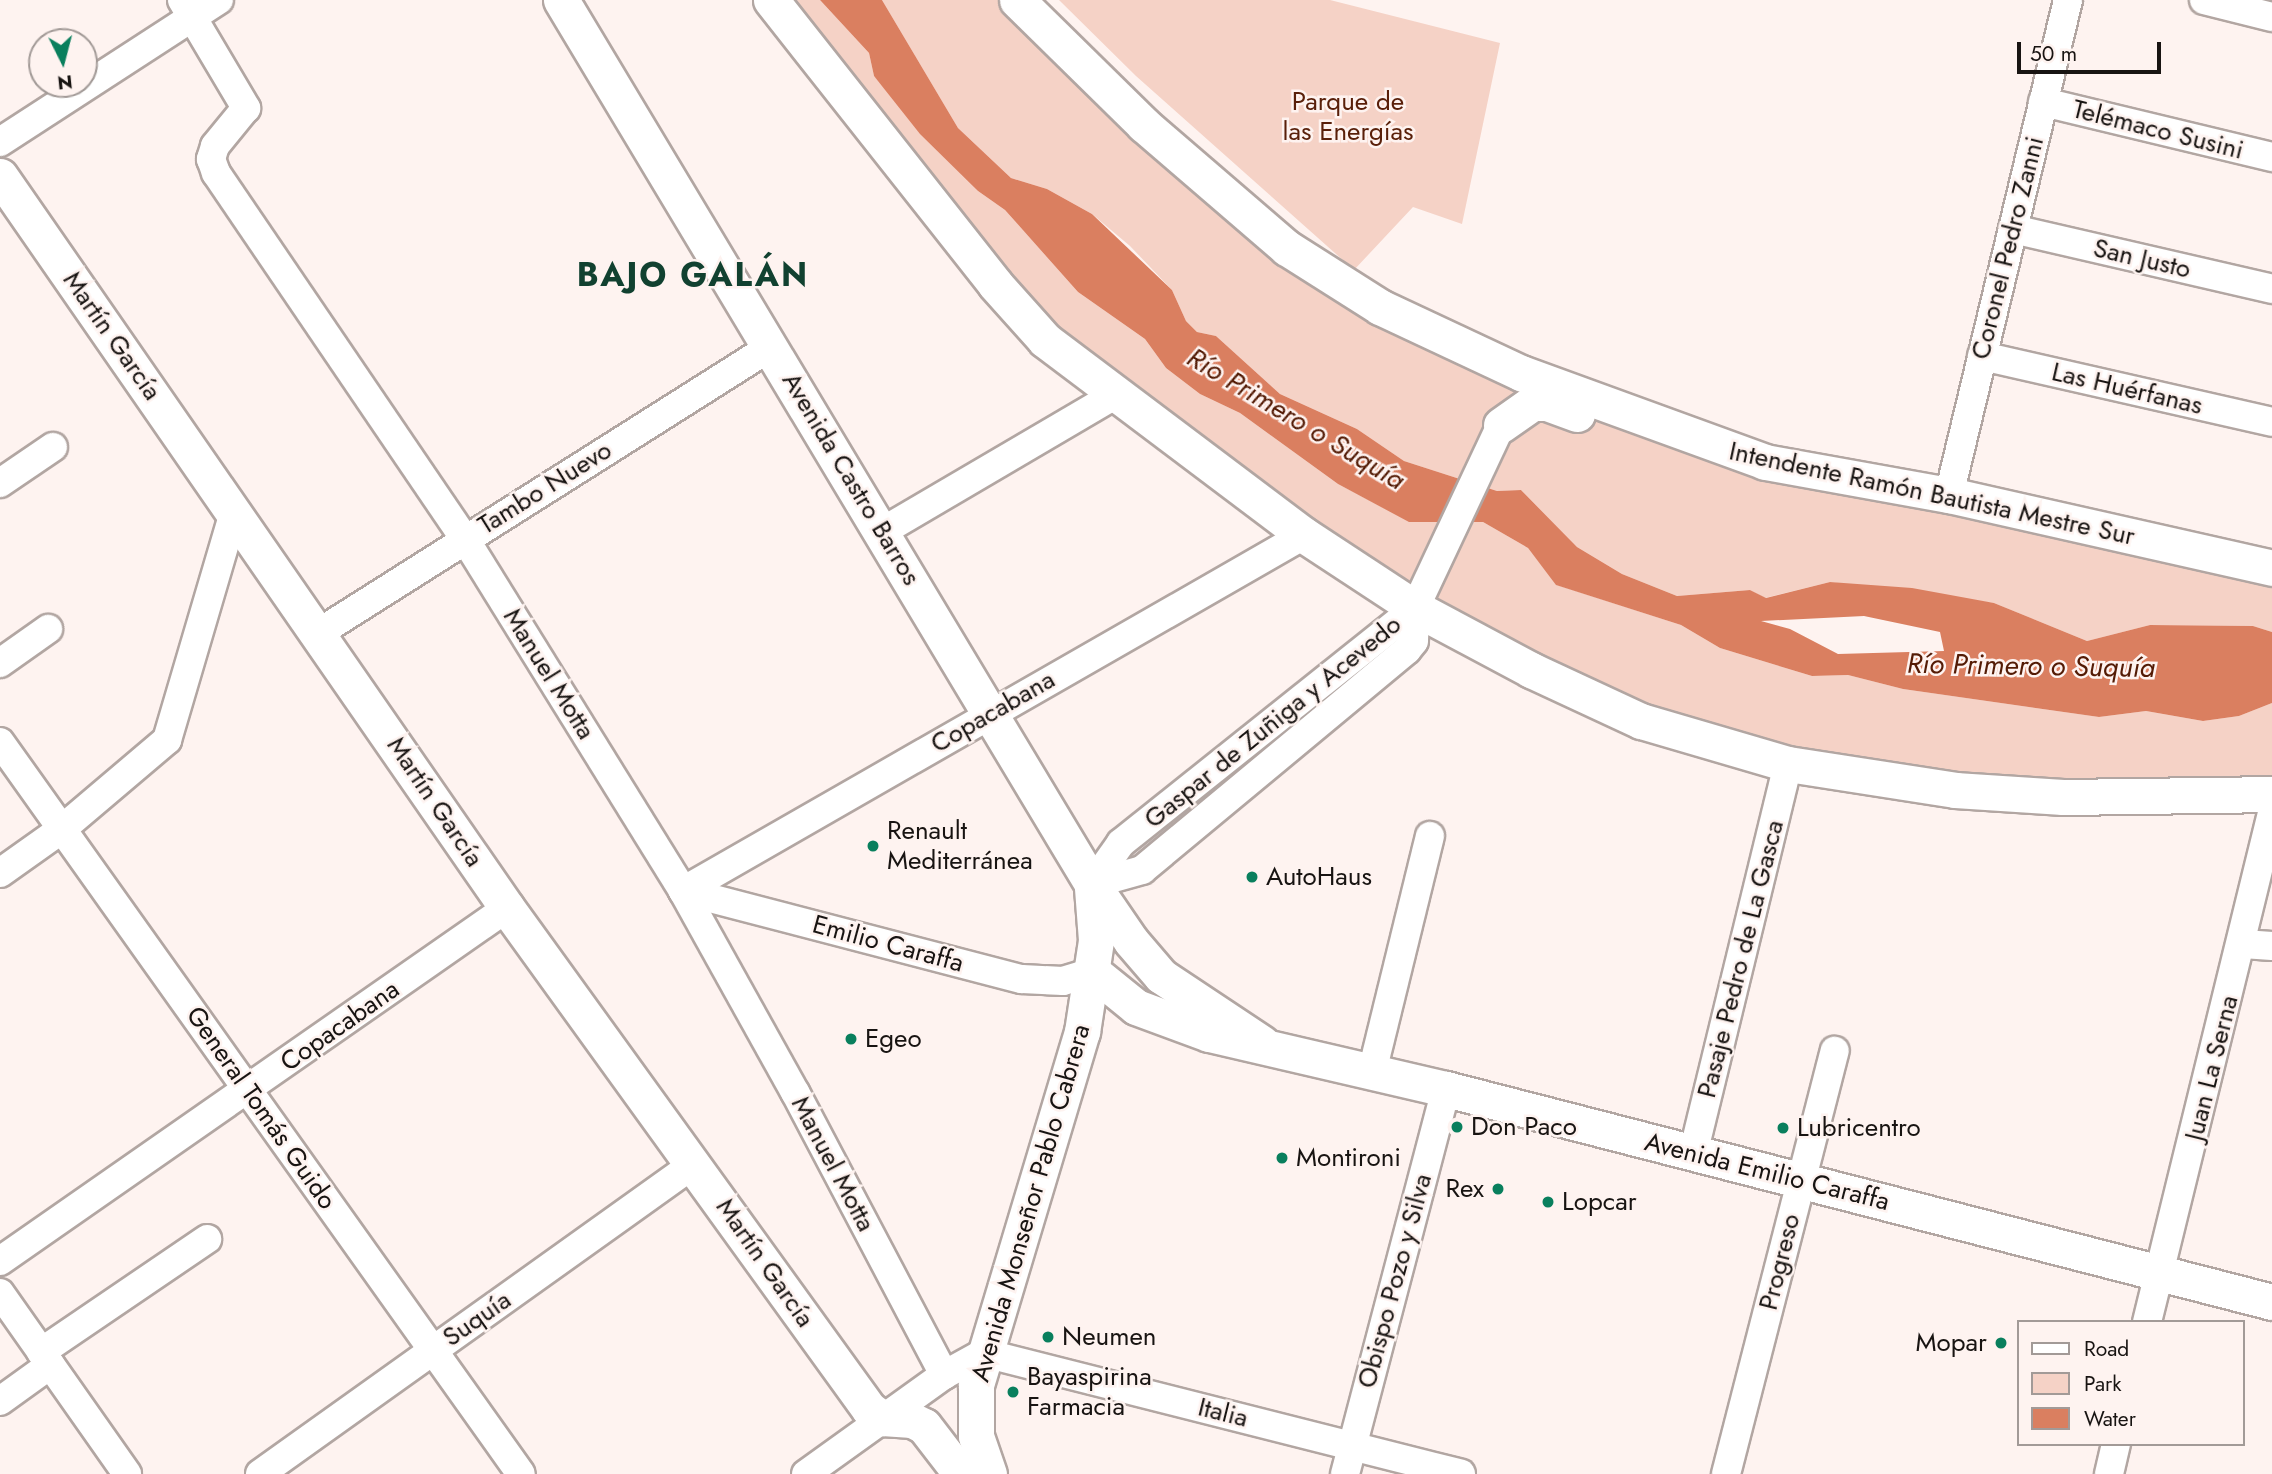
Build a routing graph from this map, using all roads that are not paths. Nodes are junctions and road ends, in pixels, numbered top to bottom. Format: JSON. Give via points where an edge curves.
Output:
{"nodes":[{"id":1,"x":219,"y":0,"type":"edge"},
{"id":2,"x":561,"y":0,"type":"edge"},
{"id":3,"x":771,"y":0,"type":"edge"},
{"id":4,"x":1017,"y":0,"type":"edge"},
{"id":5,"x":2068,"y":0,"type":"edge"},
{"id":6,"x":2204,"y":0,"type":"edge"},
{"id":7,"x":188,"y":9,"type":"edge"},
{"id":8,"x":2272,"y":17,"type":"edge"},
{"id":9,"x":2043,"y":102,"type":"junction"},
{"id":10,"x":0,"y":142,"type":"edge"},
{"id":11,"x":2272,"y":157,"type":"edge"},
{"id":12,"x":0,"y":176,"type":"edge"},
{"id":13,"x":2013,"y":229,"type":"junction"},
{"id":14,"x":1287,"y":248,"type":"junction"},
{"id":15,"x":2272,"y":289,"type":"edge"},
{"id":16,"x":772,"y":345,"type":"junction"},
{"id":17,"x":1982,"y":356,"type":"junction"},
{"id":18,"x":1118,"y":393,"type":"junction"},
{"id":19,"x":1503,"y":419,"type":"junction"},
{"id":20,"x":2272,"y":422,"type":"edge"},
{"id":21,"x":53,"y":446,"type":"dead end"},
{"id":22,"x":0,"y":483,"type":"edge"},
{"id":23,"x":1949,"y":495,"type":"junction"},
{"id":24,"x":1995,"y":507,"type":"junction"},
{"id":25,"x":234,"y":512,"type":"junction"},
{"id":26,"x":883,"y":531,"type":"junction"},
{"id":27,"x":1304,"y":535,"type":"junction"},
{"id":28,"x":466,"y":539,"type":"junction"},
{"id":29,"x":2272,"y":568,"type":"edge"},
{"id":30,"x":1421,"y":599,"type":"junction"},
{"id":31,"x":48,"y":629,"type":"dead end"},
{"id":32,"x":320,"y":632,"type":"junction"},
{"id":33,"x":0,"y":663,"type":"edge"},
{"id":34,"x":990,"y":712,"type":"junction"},
{"id":35,"x":0,"y":742,"type":"edge"},
{"id":36,"x":1788,"y":764,"type":"junction"},
{"id":37,"x":2272,"y":794,"type":"edge"},
{"id":38,"x":2272,"y":813,"type":"edge"},
{"id":39,"x":62,"y":829,"type":"junction"},
{"id":40,"x":1430,"y":836,"type":"dead end"},
{"id":41,"x":0,"y":873,"type":"edge"},
{"id":42,"x":1092,"y":884,"type":"junction"},
{"id":43,"x":683,"y":891,"type":"junction"},
{"id":44,"x":507,"y":908,"type":"junction"},
{"id":45,"x":2243,"y":944,"type":"junction"},
{"id":46,"x":2272,"y":946,"type":"edge"},
{"id":47,"x":1093,"y":972,"type":"junction"},
{"id":48,"x":1136,"y":1007,"type":"junction"},
{"id":49,"x":1082,"y":1032,"type":"junction"},
{"id":50,"x":1262,"y":1043,"type":"junction"},
{"id":51,"x":1835,"y":1051,"type":"dead end"},
{"id":52,"x":1372,"y":1072,"type":"junction"},
{"id":53,"x":1446,"y":1089,"type":"junction"},
{"id":54,"x":250,"y":1090,"type":"junction"},
{"id":55,"x":1693,"y":1154,"type":"junction"},
{"id":56,"x":694,"y":1164,"type":"junction"},
{"id":57,"x":1801,"y":1181,"type":"junction"},
{"id":58,"x":207,"y":1238,"type":"dead end"},
{"id":59,"x":0,"y":1261,"type":"edge"},
{"id":60,"x":2159,"y":1273,"type":"junction"},
{"id":61,"x":0,"y":1293,"type":"edge"},
{"id":62,"x":2272,"y":1302,"type":"edge"},
{"id":63,"x":2147,"y":1320,"type":"edge"},
{"id":64,"x":431,"y":1351,"type":"junction"},
{"id":65,"x":984,"y":1353,"type":"junction"},
{"id":66,"x":46,"y":1358,"type":"junction"},
{"id":67,"x":944,"y":1376,"type":"junction"},
{"id":68,"x":0,"y":1401,"type":"edge"},
{"id":69,"x":882,"y":1418,"type":"junction"},
{"id":70,"x":1352,"y":1446,"type":"junction"},
{"id":71,"x":2116,"y":1446,"type":"edge"},
{"id":72,"x":127,"y":1474,"type":"edge"},
{"id":73,"x":260,"y":1474,"type":"edge"},
{"id":74,"x":520,"y":1474,"type":"edge"},
{"id":75,"x":806,"y":1474,"type":"edge"},
{"id":76,"x":961,"y":1474,"type":"edge"},
{"id":77,"x":989,"y":1474,"type":"edge"},
{"id":78,"x":1346,"y":1474,"type":"edge"},
{"id":79,"x":1461,"y":1474,"type":"edge"},
{"id":80,"x":1726,"y":1474,"type":"edge"},
{"id":81,"x":2109,"y":1474,"type":"edge"}],
"edges":[{"from":1,"to":7,"type":"street"},
{"from":2,"to":16,"type":"main road","name":"Avenida Castro Barros"},
{"from":3,"to":18,"type":"main road","via":[[1032,327]]},
{"from":4,"to":14,"type":"main road","name":"Intendente Ramón Bautista Mestre Sur","via":[[1144,125]]},
{"from":5,"to":9,"type":"street","name":"Coronel Pedro Zanni"},
{"from":6,"to":8,"type":"street"},
{"from":7,"to":10,"type":"street"},
{"from":7,"to":28,"type":"street","name":"Manuel Motta","via":[[246,108],[215,146],[211,159],[216,173]]},
{"from":9,"to":11,"type":"street","name":"Telémaco Susini"},
{"from":9,"to":13,"type":"street","name":"Coronel Pedro Zanni"},
{"from":12,"to":25,"type":"main road","name":"Martín García"},
{"from":13,"to":15,"type":"street","name":"San Justo"},
{"from":13,"to":17,"type":"street","name":"Coronel Pedro Zanni"},
{"from":14,"to":19,"type":"main road","via":[[1343,302],[1495,388]]},
{"from":14,"to":23,"type":"main road","name":"Intendente Ramón Bautista Mestre Sur","via":[[1380,307],[1509,368],[1714,447],[1794,468]]},
{"from":16,"to":26,"type":"main road","name":"Avenida Castro Barros"},
{"from":16,"to":28,"type":"street","name":"Tambo Nuevo"},
{"from":17,"to":20,"type":"street","name":"Las Huérfanas"},
{"from":17,"to":23,"type":"street","name":"Coronel Pedro Zanni"},
{"from":18,"to":26,"type":"street"},
{"from":18,"to":27,"type":"main road"},
{"from":19,"to":24,"type":"main road","via":[[1532,403],[1547,403],[1735,474],[1961,516]]},
{"from":19,"to":30,"type":"street"},
{"from":21,"to":22,"type":"street"},
{"from":23,"to":24,"type":"main road","name":"Intendente Ramón Bautista Mestre Sur"},
{"from":24,"to":29,"type":"main road","name":"Intendente Ramón Bautista Mestre Sur"},
{"from":25,"to":32,"type":"main road","name":"Martín García"},
{"from":25,"to":39,"type":"street","via":[[167,740]]},
{"from":26,"to":34,"type":"main road","name":"Avenida Castro Barros"},
{"from":27,"to":30,"type":"main road"},
{"from":27,"to":34,"type":"street","name":"Copacabana"},
{"from":28,"to":32,"type":"street","name":"Tambo Nuevo"},
{"from":28,"to":43,"type":"street","name":"Manuel Motta"},
{"from":30,"to":36,"type":"main road","via":[[1531,670],[1642,721]]},
{"from":30,"to":42,"type":"street","name":"Gaspar de Zuñiga y Acevedo","via":[[1121,843]]},
{"from":31,"to":33,"type":"street"},
{"from":32,"to":44,"type":"main road","name":"Martín García"},
{"from":34,"to":42,"type":"main road","name":"Avenida Castro Barros"},
{"from":34,"to":43,"type":"street","name":"Copacabana"},
{"from":35,"to":39,"type":"street","name":"General Tomás Guido"},
{"from":36,"to":37,"type":"main road","via":[[1955,790],[2161,798]]},
{"from":36,"to":55,"type":"street","name":"Pasaje Pedro de La Gasca"},
{"from":38,"to":45,"type":"street","name":"Juan La Serna"},
{"from":39,"to":41,"type":"street"},
{"from":39,"to":54,"type":"street","name":"General Tomás Guido"},
{"from":40,"to":52,"type":"street"},
{"from":42,"to":47,"type":"main road"},
{"from":42,"to":50,"type":"main road","name":"Avenida Emilio Caraffa","via":[[1131,942],[1161,976]]},
{"from":43,"to":47,"type":"street","name":"Emilio Caraffa","via":[[1022,979],[1063,981]]},
{"from":43,"to":67,"type":"street","name":"Manuel Motta"},
{"from":44,"to":54,"type":"street","name":"Copacabana"},
{"from":44,"to":56,"type":"main road","name":"Martín García"},
{"from":45,"to":46,"type":"street"},
{"from":45,"to":60,"type":"street","name":"Juan La Serna"},
{"from":47,"to":48,"type":"main road","name":"Avenida Emilio Caraffa"},
{"from":47,"to":49,"type":"main road","name":"Avenida Monseñor Pablo Cabrera"},
{"from":48,"to":49,"type":"main road","via":[[1109,1012]]},
{"from":48,"to":50,"type":"main road","name":"Avenida Emilio Caraffa","via":[[1209,1034]]},
{"from":49,"to":65,"type":"main road","name":"Avenida Monseñor Pablo Cabrera"},
{"from":50,"to":52,"type":"main road","name":"Avenida Emilio Caraffa"},
{"from":51,"to":57,"type":"street","name":"Progreso"},
{"from":52,"to":53,"type":"main road","name":"Avenida Emilio Caraffa"},
{"from":53,"to":55,"type":"main road","name":"Avenida Emilio Caraffa"},
{"from":53,"to":70,"type":"street","name":"Obispo Pozo y Silva"},
{"from":54,"to":59,"type":"street","name":"Copacabana"},
{"from":54,"to":64,"type":"street","name":"General Tomás Guido"},
{"from":55,"to":57,"type":"main road","name":"Avenida Emilio Caraffa"},
{"from":56,"to":64,"type":"street","name":"Suquía"},
{"from":56,"to":69,"type":"main road","name":"Martín García","via":[[869,1409]]},
{"from":57,"to":60,"type":"main road","name":"Avenida Emilio Caraffa"},
{"from":57,"to":80,"type":"street","name":"Progreso"},
{"from":58,"to":66,"type":"street"},
{"from":60,"to":62,"type":"main road","name":"Avenida Emilio Caraffa"},
{"from":60,"to":63,"type":"street","name":"Juan La Serna"},
{"from":61,"to":66,"type":"street"},
{"from":64,"to":73,"type":"street","name":"Suquía"},
{"from":64,"to":74,"type":"street","name":"General Tomás Guido"},
{"from":65,"to":67,"type":"street"},
{"from":65,"to":70,"type":"street","name":"Italia"},
{"from":65,"to":77,"type":"main road","name":"Avenida Monseñor Pablo Cabrera","via":[[974,1419]]},
{"from":66,"to":68,"type":"street"},
{"from":66,"to":72,"type":"street"},
{"from":67,"to":69,"type":"street"},
{"from":69,"to":75,"type":"street"},
{"from":69,"to":76,"type":"main road","via":[[912,1420],[924,1426]]},
{"from":70,"to":78,"type":"street","name":"Obispo Pozo y Silva"},
{"from":70,"to":79,"type":"street","name":"Italia"},
{"from":71,"to":81,"type":"street"}]}
